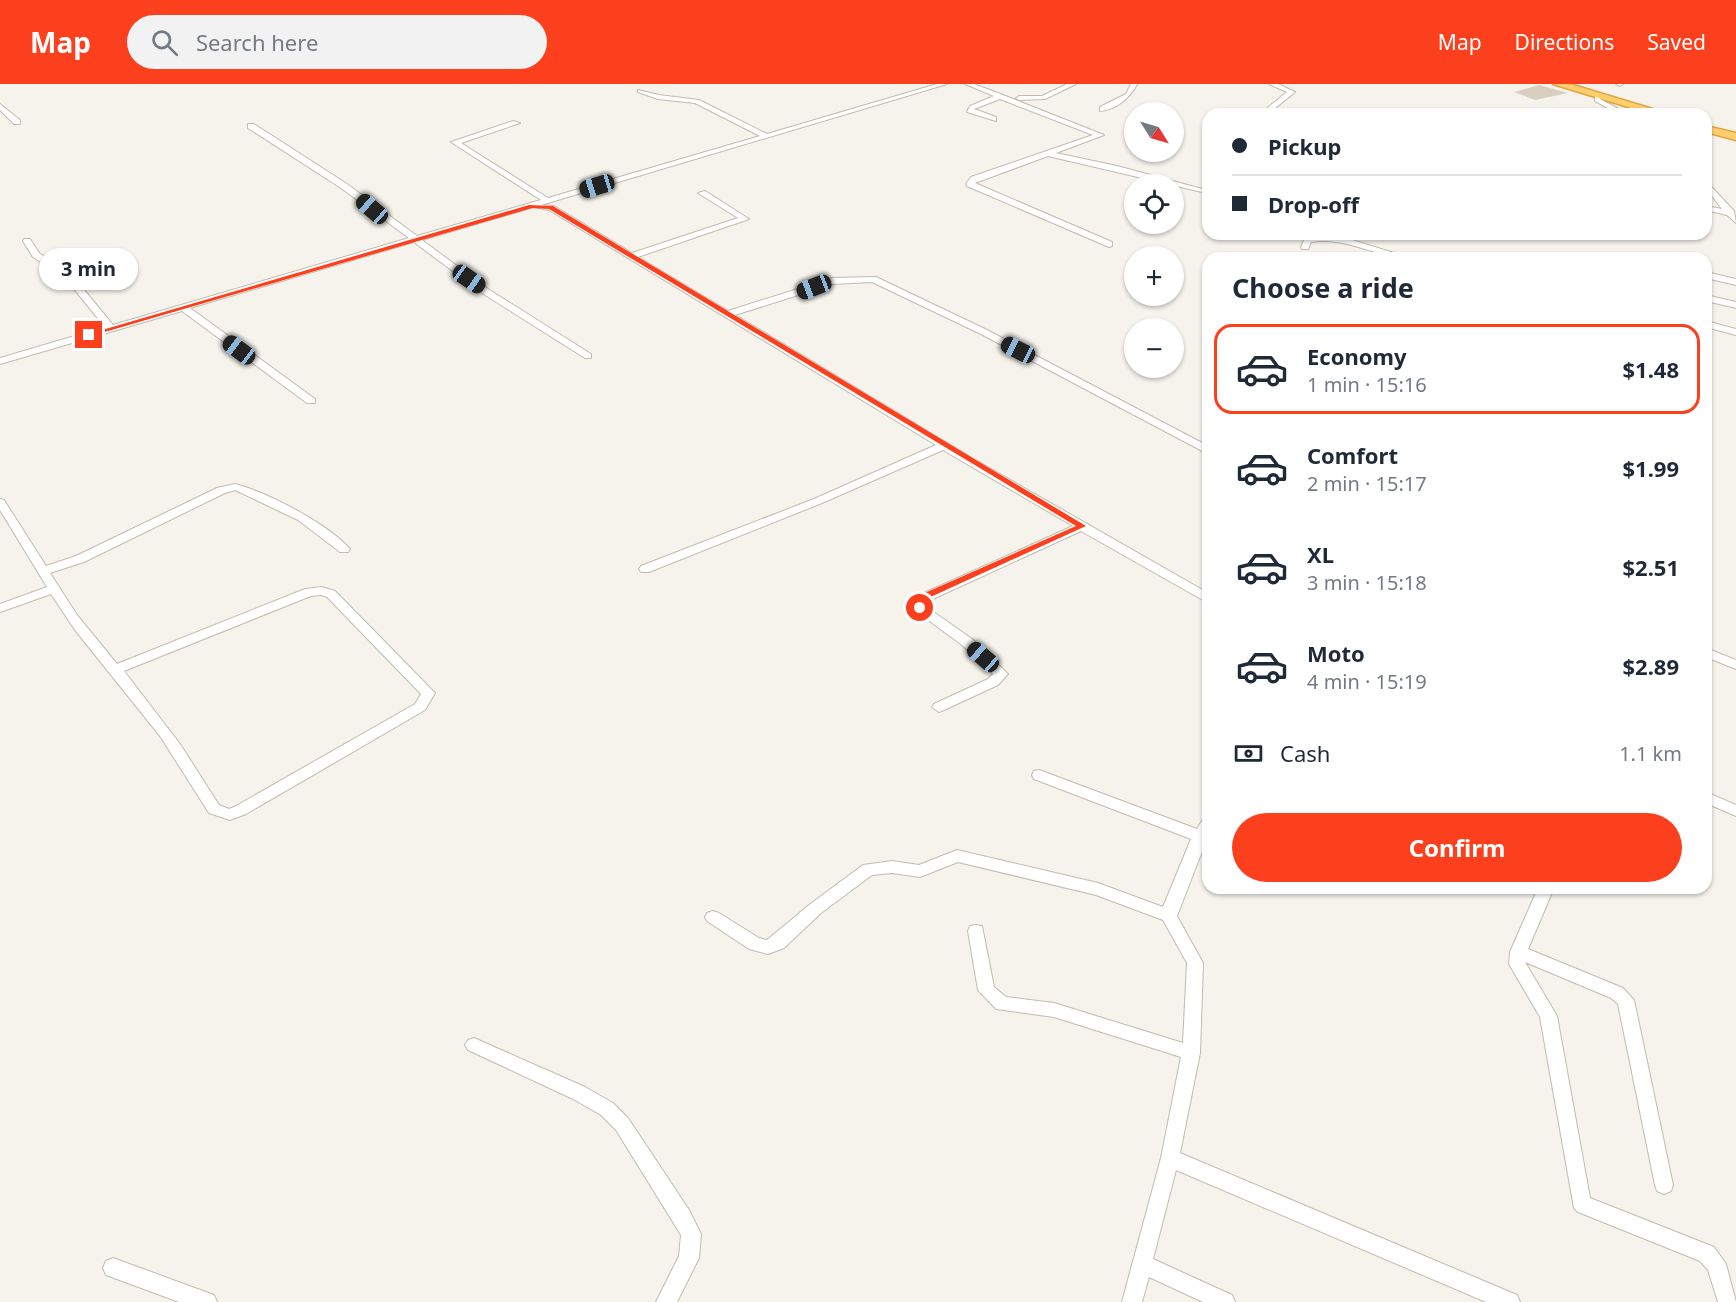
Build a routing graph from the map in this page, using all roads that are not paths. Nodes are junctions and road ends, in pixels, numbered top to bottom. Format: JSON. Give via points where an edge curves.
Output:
{"nodes":[{"id":1,"x":944,"y":84,"type":"edge"},
{"id":2,"x":968,"y":84,"type":"edge"},
{"id":3,"x":973,"y":84,"type":"edge"},
{"id":4,"x":1073,"y":84,"type":"edge"},
{"id":5,"x":1134,"y":84,"type":"edge"},
{"id":6,"x":1272,"y":84,"type":"edge"},
{"id":7,"x":1547,"y":84,"type":"edge"},
{"id":8,"x":1558,"y":84,"type":"edge"},
{"id":9,"x":640,"y":92,"type":"dead end"},
{"id":10,"x":1001,"y":96,"type":"junction"},
{"id":11,"x":1596,"y":97,"type":"junction"},
{"id":12,"x":0,"y":106,"type":"edge"},
{"id":13,"x":1272,"y":108,"type":"edge"},
{"id":14,"x":1614,"y":108,"type":"edge"},
{"id":15,"x":1628,"y":108,"type":"edge"},
{"id":16,"x":1639,"y":108,"type":"edge"},
{"id":17,"x":1103,"y":110,"type":"dead end"},
{"id":18,"x":993,"y":119,"type":"dead end"},
{"id":19,"x":17,"y":122,"type":"dead end"},
{"id":20,"x":516,"y":123,"type":"dead end"},
{"id":21,"x":251,"y":126,"type":"dead end"},
{"id":22,"x":1712,"y":129,"type":"edge"},
{"id":23,"x":1736,"y":135,"type":"edge"},
{"id":24,"x":766,"y":136,"type":"junction"},
{"id":25,"x":1049,"y":154,"type":"junction"},
{"id":26,"x":1202,"y":190,"type":"dead end"},
{"id":27,"x":1712,"y":191,"type":"edge"},
{"id":28,"x":702,"y":193,"type":"dead end"},
{"id":29,"x":551,"y":203,"type":"junction"},
{"id":30,"x":1712,"y":210,"type":"edge"},
{"id":31,"x":1733,"y":217,"type":"edge"},
{"id":32,"x":415,"y":240,"type":"junction"},
{"id":33,"x":1308,"y":240,"type":"edge"},
{"id":34,"x":1343,"y":240,"type":"edge"},
{"id":35,"x":27,"y":241,"type":"dead end"},
{"id":36,"x":1109,"y":244,"type":"dead end"},
{"id":37,"x":1305,"y":247,"type":"dead end"},
{"id":38,"x":1385,"y":252,"type":"edge"},
{"id":39,"x":632,"y":256,"type":"junction"},
{"id":40,"x":1712,"y":276,"type":"edge"},
{"id":41,"x":1736,"y":282,"type":"edge"},
{"id":42,"x":1712,"y":299,"type":"edge"},
{"id":43,"x":1736,"y":305,"type":"edge"},
{"id":44,"x":183,"y":307,"type":"junction"},
{"id":45,"x":729,"y":314,"type":"junction"},
{"id":46,"x":1712,"y":326,"type":"edge"},
{"id":47,"x":111,"y":328,"type":"junction"},
{"id":48,"x":1736,"y":332,"type":"edge"},
{"id":49,"x":588,"y":356,"type":"dead end"},
{"id":50,"x":0,"y":361,"type":"edge"},
{"id":51,"x":311,"y":401,"type":"dead end"},
{"id":52,"x":945,"y":445,"type":"junction"},
{"id":53,"x":1202,"y":448,"type":"edge"},
{"id":54,"x":0,"y":502,"type":"edge"},
{"id":55,"x":1082,"y":526,"type":"junction"},
{"id":56,"x":344,"y":549,"type":"dead end"},
{"id":57,"x":645,"y":569,"type":"dead end"},
{"id":58,"x":43,"y":571,"type":"junction"},
{"id":59,"x":54,"y":589,"type":"junction"},
{"id":60,"x":1202,"y":596,"type":"edge"},
{"id":61,"x":0,"y":608,"type":"edge"},
{"id":62,"x":1712,"y":655,"type":"edge"},
{"id":63,"x":1736,"y":665,"type":"edge"},
{"id":64,"x":114,"y":670,"type":"junction"},
{"id":65,"x":939,"y":707,"type":"dead end"},
{"id":66,"x":1039,"y":775,"type":"dead end"},
{"id":67,"x":1712,"y":801,"type":"edge"},
{"id":68,"x":1736,"y":811,"type":"edge"},
{"id":69,"x":1202,"y":829,"type":"edge"},
{"id":70,"x":1202,"y":834,"type":"edge"},
{"id":71,"x":1543,"y":894,"type":"edge"},
{"id":72,"x":1169,"y":916,"type":"junction"},
{"id":73,"x":713,"y":917,"type":"dead end"},
{"id":74,"x":976,"y":931,"type":"dead end"},
{"id":75,"x":1518,"y":952,"type":"junction"},
{"id":76,"x":474,"y":1045,"type":"dead end"},
{"id":77,"x":1191,"y":1053,"type":"junction"},
{"id":78,"x":1170,"y":1158,"type":"junction"},
{"id":79,"x":1664,"y":1185,"type":"dead end"},
{"id":80,"x":1143,"y":1264,"type":"junction"},
{"id":81,"x":113,"y":1268,"type":"dead end"},
{"id":82,"x":207,"y":1302,"type":"edge"},
{"id":83,"x":666,"y":1302,"type":"edge"},
{"id":84,"x":1132,"y":1302,"type":"edge"},
{"id":85,"x":1225,"y":1302,"type":"edge"},
{"id":86,"x":1510,"y":1302,"type":"edge"},
{"id":87,"x":1728,"y":1302,"type":"edge"}],
"edges":[{"from":1,"to":24,"type":"street"},
{"from":2,"to":10,"type":"street"},
{"from":3,"to":4,"type":"street","via":[[1030,100]]},
{"from":5,"to":17,"type":"street","via":[[1129,95]]},
{"from":6,"to":13,"type":"street","via":[[1292,92]]},
{"from":7,"to":11,"type":"highway"},
{"from":8,"to":11,"type":"highway"},
{"from":9,"to":24,"type":"street","via":[[697,101]]},
{"from":10,"to":18,"type":"street","via":[[970,110]]},
{"from":10,"to":25,"type":"street","via":[[1100,135]]},
{"from":11,"to":14,"type":"street"},
{"from":11,"to":15,"type":"highway"},
{"from":11,"to":16,"type":"highway"},
{"from":12,"to":19,"type":"street"},
{"from":20,"to":29,"type":"street","via":[[455,142]]},
{"from":21,"to":32,"type":"street","via":[[344,186]]},
{"from":22,"to":23,"type":"highway"},
{"from":24,"to":29,"type":"street"},
{"from":25,"to":26,"type":"street"},
{"from":25,"to":36,"type":"street","via":[[974,179],[970,184]]},
{"from":27,"to":31,"type":"street"},
{"from":28,"to":39,"type":"street","via":[[745,219]]},
{"from":29,"to":32,"type":"street"},
{"from":29,"to":39,"type":"street"},
{"from":30,"to":31,"type":"street"},
{"from":32,"to":44,"type":"street"},
{"from":32,"to":49,"type":"street","via":[[485,291]]},
{"from":33,"to":37,"type":"street"},
{"from":34,"to":38,"type":"street"},
{"from":35,"to":47,"type":"street","via":[[36,255],[68,276]]},
{"from":39,"to":45,"type":"street"},
{"from":40,"to":41,"type":"street"},
{"from":42,"to":43,"type":"street"},
{"from":44,"to":47,"type":"street"},
{"from":44,"to":51,"type":"street"},
{"from":45,"to":52,"type":"street"},
{"from":45,"to":53,"type":"street","via":[[832,281],[873,279],[984,332]]},
{"from":46,"to":48,"type":"street"},
{"from":47,"to":50,"type":"street"},
{"from":52,"to":55,"type":"street"},
{"from":52,"to":57,"type":"street","via":[[818,501]]},
{"from":54,"to":58,"type":"street"},
{"from":55,"to":60,"type":"street"},
{"from":55,"to":65,"type":"street","via":[[917,601],[920,608],[967,642],[1001,674],[993,682]]},
{"from":56,"to":58,"type":"street","via":[[302,518],[236,487],[221,490],[80,559]]},
{"from":58,"to":59,"type":"street"},
{"from":59,"to":61,"type":"street"},
{"from":59,"to":64,"type":"street"},
{"from":62,"to":63,"type":"street"},
{"from":64,"to":64,"type":"street","via":[[177,749],[214,809],[230,815],[420,707],[428,693],[331,594],[322,591],[309,592]]},
{"from":66,"to":69,"type":"street"},
{"from":67,"to":68,"type":"street"},
{"from":70,"to":72,"type":"street","via":[[1172,900]]},
{"from":71,"to":75,"type":"street"},
{"from":72,"to":73,"type":"street","via":[[1098,889],[957,856],[921,871],[868,869],[768,947],[754,945]]},
{"from":72,"to":77,"type":"street","via":[[1195,963]]},
{"from":74,"to":77,"type":"street","via":[[986,990],[1002,1004],[1054,1010]]},
{"from":75,"to":79,"type":"street","via":[[1626,999]]},
{"from":75,"to":87,"type":"street","via":[[1517,964],[1548,1016],[1581,1202],[1707,1254],[1716,1264]]},
{"from":76,"to":83,"type":"street","via":[[579,1093],[607,1109],[622,1124],[691,1234],[689,1258]]},
{"from":77,"to":78,"type":"street"},
{"from":78,"to":80,"type":"street"},
{"from":78,"to":86,"type":"street"},
{"from":80,"to":84,"type":"street"},
{"from":80,"to":85,"type":"street"},
{"from":81,"to":82,"type":"street"}]}
